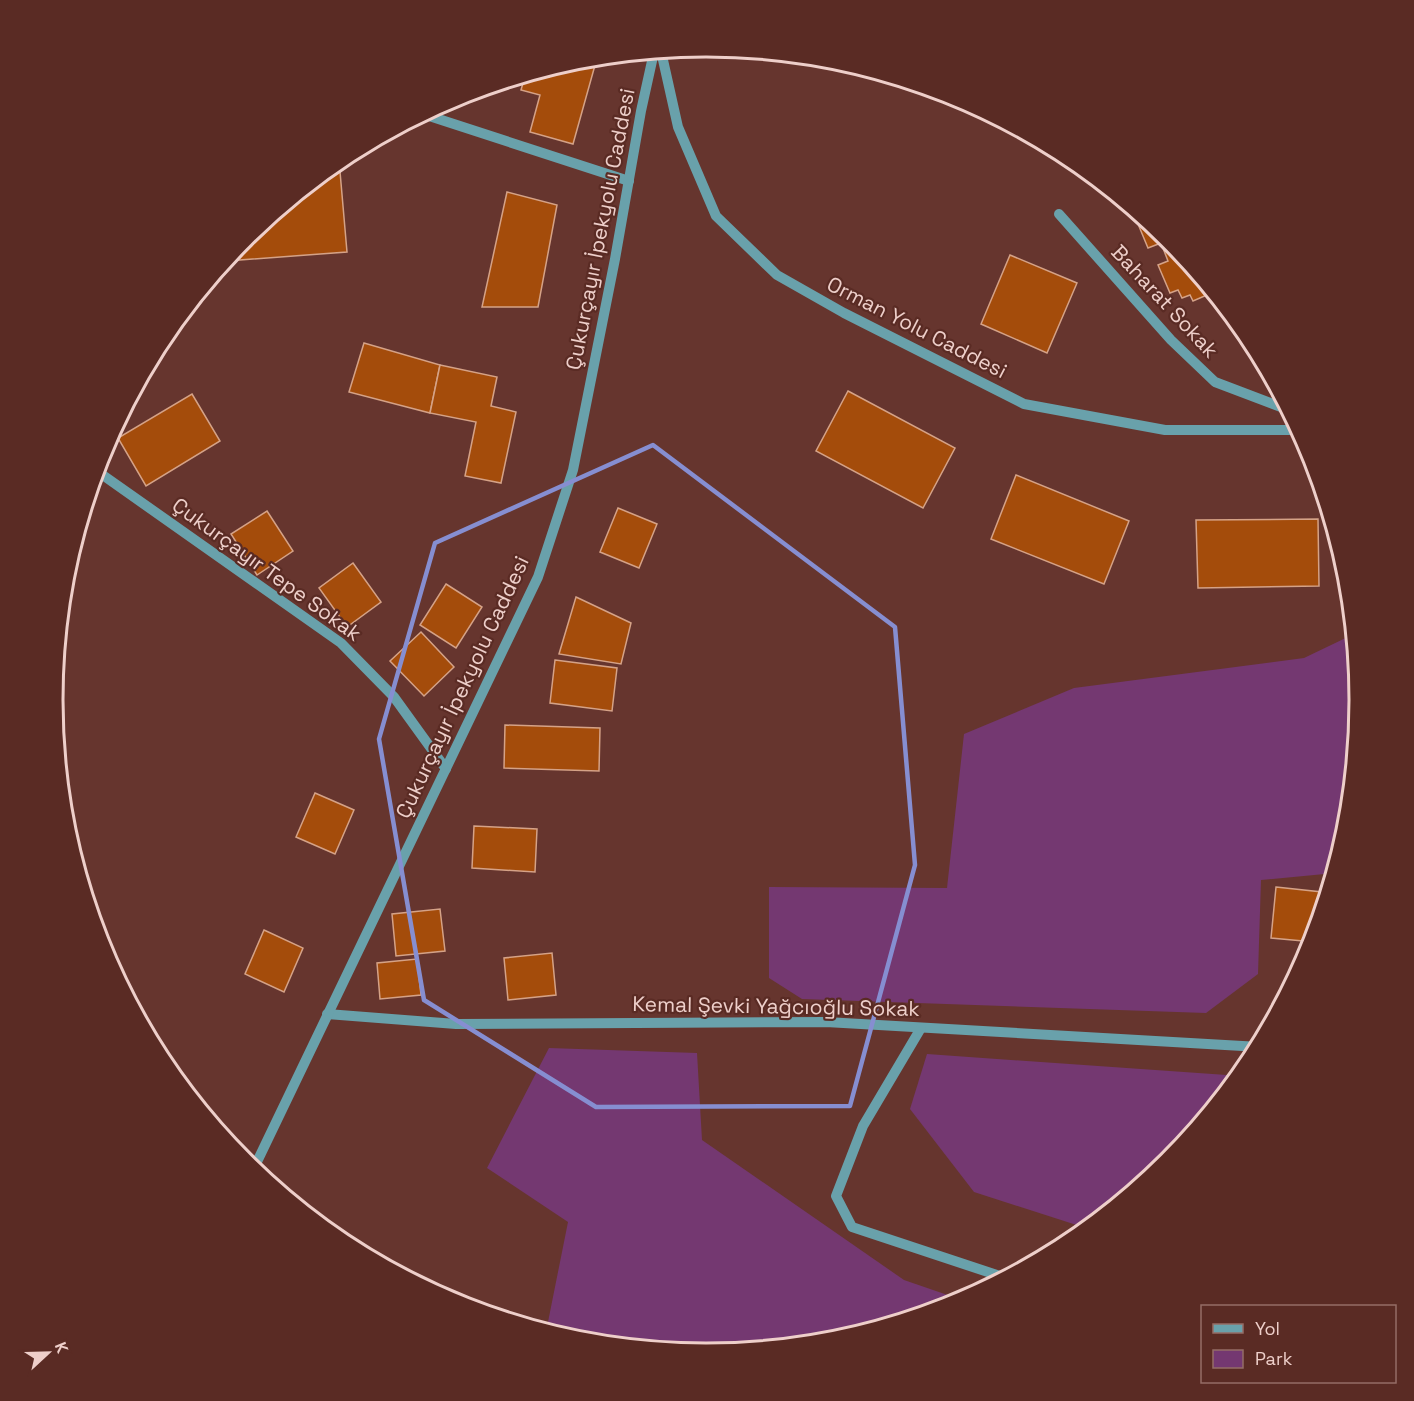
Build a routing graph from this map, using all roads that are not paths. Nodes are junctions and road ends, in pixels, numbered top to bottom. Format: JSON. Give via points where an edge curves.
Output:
{"nodes":[{"id":1,"x":662,"y":58,"type":"edge"},
{"id":2,"x":652,"y":60,"type":"edge"},
{"id":3,"x":434,"y":118,"type":"edge"},
{"id":4,"x":629,"y":181,"type":"junction"},
{"id":5,"x":1059,"y":214,"type":"dead end"},
{"id":6,"x":1278,"y":406,"type":"edge"},
{"id":7,"x":1291,"y":430,"type":"edge"},
{"id":8,"x":104,"y":476,"type":"edge"},
{"id":9,"x":446,"y":769,"type":"junction"},
{"id":10,"x":327,"y":1014,"type":"junction"},
{"id":11,"x":921,"y":1028,"type":"junction"},
{"id":12,"x":1249,"y":1046,"type":"edge"},
{"id":13,"x":257,"y":1161,"type":"edge"},
{"id":14,"x":997,"y":1275,"type":"edge"}],
"edges":[{"from":1,"to":7,"type":"street","name":"Orman Yolu Caddesi","via":[[678,127],[716,216],[777,275],[1024,404],[1165,430]]},
{"from":2,"to":4,"type":"street","name":"Çukurçayır İpekyolu Caddesi"},
{"from":3,"to":4,"type":"street"},
{"from":4,"to":9,"type":"street","name":"Çukurçayır İpekyolu Caddesi","via":[[573,470],[538,577]]},
{"from":5,"to":6,"type":"street","name":"Baharat Sokak","via":[[1171,340],[1215,382]]},
{"from":8,"to":9,"type":"street","name":"Çukurçayır Tepe Sokak","via":[[341,643],[394,697]]},
{"from":9,"to":10,"type":"street","name":"Çukurçayır İpekyolu Caddesi"},
{"from":10,"to":11,"type":"street","name":"Kemal Şevki Yağcıoğlu Sokak","via":[[456,1024],[826,1022]]},
{"from":10,"to":13,"type":"street","name":"Çukurçayır İpekyolu Caddesi"},
{"from":11,"to":12,"type":"street","name":"Kemal Şevki Yağcıoğlu Sokak"},
{"from":11,"to":14,"type":"street","via":[[863,1126],[836,1196],[852,1227]]}]}
